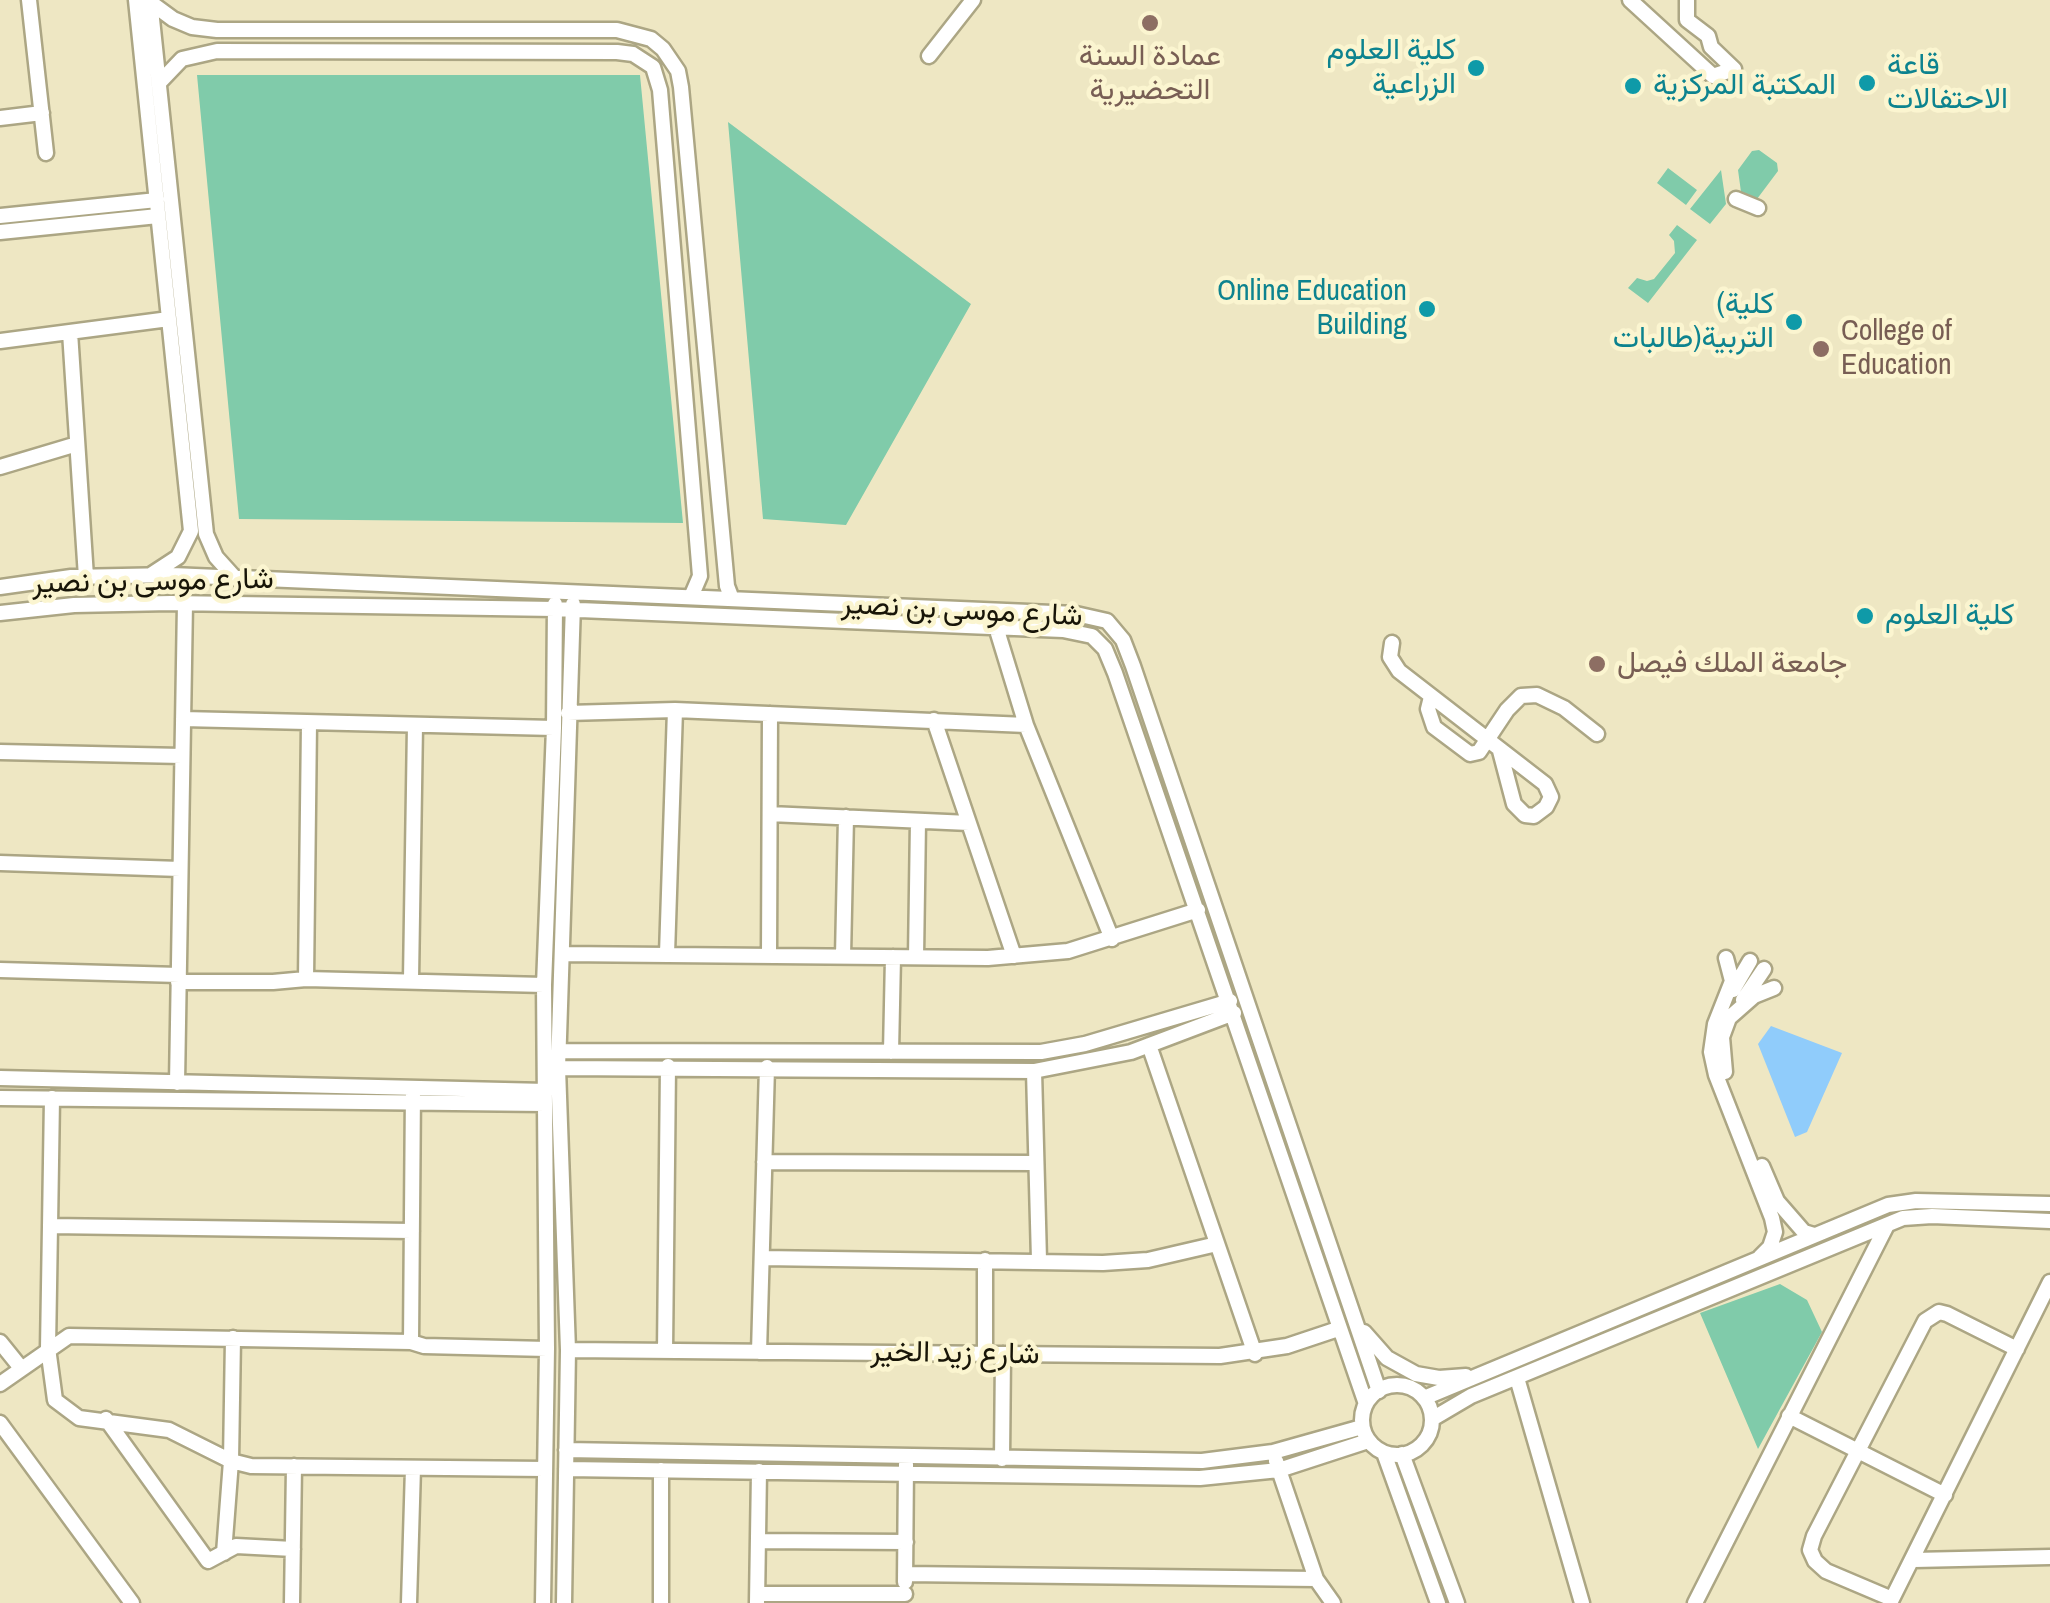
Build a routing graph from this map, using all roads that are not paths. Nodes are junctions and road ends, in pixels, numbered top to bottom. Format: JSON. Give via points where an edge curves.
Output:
{"nodes":[{"id":1,"x":30,"y":0,"type":"edge"},
{"id":2,"x":972,"y":0,"type":"edge"},
{"id":3,"x":1630,"y":0,"type":"edge"},
{"id":4,"x":1687,"y":0,"type":"edge"},
{"id":5,"x":146,"y":1,"type":"edge"},
{"id":6,"x":929,"y":56,"type":"dead end"},
{"id":7,"x":159,"y":82,"type":"junction"},
{"id":8,"x":42,"y":113,"type":"junction"},
{"id":9,"x":0,"y":118,"type":"edge"},
{"id":10,"x":46,"y":154,"type":"dead end"},
{"id":11,"x":1736,"y":199,"type":"dead end"},
{"id":12,"x":158,"y":208,"type":"junction"},
{"id":13,"x":1758,"y":208,"type":"dead end"},
{"id":14,"x":0,"y":216,"type":"edge"},
{"id":15,"x":0,"y":232,"type":"edge"},
{"id":16,"x":169,"y":319,"type":"junction"},
{"id":17,"x":70,"y":332,"type":"junction"},
{"id":18,"x":0,"y":341,"type":"edge"},
{"id":19,"x":78,"y":444,"type":"junction"},
{"id":20,"x":0,"y":468,"type":"edge"},
{"id":21,"x":150,"y":576,"type":"junction"},
{"id":22,"x":86,"y":577,"type":"junction"},
{"id":23,"x":235,"y":578,"type":"junction"},
{"id":24,"x":0,"y":586,"type":"edge"},
{"id":25,"x":554,"y":592,"type":"junction"},
{"id":26,"x":574,"y":592,"type":"junction"},
{"id":27,"x":692,"y":598,"type":"junction"},
{"id":28,"x":732,"y":600,"type":"junction"},
{"id":29,"x":184,"y":603,"type":"junction"},
{"id":30,"x":555,"y":609,"type":"junction"},
{"id":31,"x":573,"y":610,"type":"junction"},
{"id":32,"x":0,"y":614,"type":"edge"},
{"id":33,"x":996,"y":628,"type":"junction"},
{"id":34,"x":1392,"y":643,"type":"dead end"},
{"id":35,"x":675,"y":710,"type":"junction"},
{"id":36,"x":568,"y":713,"type":"junction"},
{"id":37,"x":770,"y":714,"type":"junction"},
{"id":38,"x":183,"y":719,"type":"junction"},
{"id":39,"x":934,"y":720,"type":"junction"},
{"id":40,"x":309,"y":723,"type":"junction"},
{"id":41,"x":415,"y":724,"type":"junction"},
{"id":42,"x":1026,"y":725,"type":"junction"},
{"id":43,"x":554,"y":728,"type":"junction"},
{"id":44,"x":1597,"y":734,"type":"dead end"},
{"id":45,"x":1487,"y":741,"type":"junction"},
{"id":46,"x":1500,"y":751,"type":"junction"},
{"id":47,"x":0,"y":752,"type":"edge"},
{"id":48,"x":182,"y":756,"type":"junction"},
{"id":49,"x":770,"y":814,"type":"junction"},
{"id":50,"x":846,"y":818,"type":"junction"},
{"id":51,"x":918,"y":820,"type":"junction"},
{"id":52,"x":969,"y":823,"type":"junction"},
{"id":53,"x":0,"y":863,"type":"edge"},
{"id":54,"x":180,"y":869,"type":"junction"},
{"id":55,"x":1198,"y":910,"type":"junction"},
{"id":56,"x":1112,"y":939,"type":"junction"},
{"id":57,"x":562,"y":954,"type":"junction"},
{"id":58,"x":667,"y":954,"type":"junction"},
{"id":59,"x":769,"y":955,"type":"junction"},
{"id":60,"x":843,"y":956,"type":"junction"},
{"id":61,"x":1014,"y":956,"type":"junction"},
{"id":62,"x":893,"y":957,"type":"junction"},
{"id":63,"x":916,"y":957,"type":"junction"},
{"id":64,"x":1726,"y":958,"type":"dead end"},
{"id":65,"x":1750,"y":960,"type":"dead end"},
{"id":66,"x":1764,"y":969,"type":"dead end"},
{"id":67,"x":0,"y":970,"type":"edge"},
{"id":68,"x":179,"y":978,"type":"junction"},
{"id":69,"x":306,"y":978,"type":"junction"},
{"id":70,"x":410,"y":979,"type":"junction"},
{"id":71,"x":544,"y":985,"type":"junction"},
{"id":72,"x":1774,"y":988,"type":"dead end"},
{"id":73,"x":1734,"y":1002,"type":"junction"},
{"id":74,"x":1232,"y":1007,"type":"junction"},
{"id":75,"x":1149,"y":1046,"type":"junction"},
{"id":76,"x":559,"y":1052,"type":"junction"},
{"id":77,"x":891,"y":1052,"type":"junction"},
{"id":78,"x":923,"y":1060,"type":"junction"},
{"id":79,"x":668,"y":1066,"type":"junction"},
{"id":80,"x":767,"y":1067,"type":"junction"},
{"id":81,"x":558,"y":1068,"type":"junction"},
{"id":82,"x":1034,"y":1071,"type":"junction"},
{"id":83,"x":0,"y":1078,"type":"edge"},
{"id":84,"x":177,"y":1082,"type":"junction"},
{"id":85,"x":413,"y":1096,"type":"junction"},
{"id":86,"x":0,"y":1098,"type":"edge"},
{"id":87,"x":52,"y":1098,"type":"junction"},
{"id":88,"x":546,"y":1098,"type":"junction"},
{"id":89,"x":764,"y":1162,"type":"junction"},
{"id":90,"x":1036,"y":1164,"type":"junction"},
{"id":91,"x":2050,"y":1204,"type":"edge"},
{"id":92,"x":2050,"y":1221,"type":"edge"},
{"id":93,"x":1887,"y":1225,"type":"junction"},
{"id":94,"x":50,"y":1226,"type":"junction"},
{"id":95,"x":412,"y":1231,"type":"junction"},
{"id":96,"x":1814,"y":1236,"type":"junction"},
{"id":97,"x":1217,"y":1244,"type":"junction"},
{"id":98,"x":762,"y":1258,"type":"junction"},
{"id":99,"x":1759,"y":1258,"type":"junction"},
{"id":100,"x":985,"y":1260,"type":"junction"},
{"id":101,"x":1039,"y":1260,"type":"junction"},
{"id":102,"x":2050,"y":1282,"type":"edge"},
{"id":103,"x":1356,"y":1324,"type":"junction"},
{"id":104,"x":1338,"y":1329,"type":"junction"},
{"id":105,"x":233,"y":1338,"type":"junction"},
{"id":106,"x":0,"y":1342,"type":"edge"},
{"id":107,"x":411,"y":1342,"type":"junction"},
{"id":108,"x":48,"y":1348,"type":"junction"},
{"id":109,"x":546,"y":1349,"type":"junction"},
{"id":110,"x":2017,"y":1349,"type":"junction"},
{"id":111,"x":568,"y":1350,"type":"junction"},
{"id":112,"x":665,"y":1351,"type":"junction"},
{"id":113,"x":759,"y":1352,"type":"junction"},
{"id":114,"x":985,"y":1354,"type":"junction"},
{"id":115,"x":1004,"y":1354,"type":"junction"},
{"id":116,"x":1255,"y":1354,"type":"junction"},
{"id":117,"x":21,"y":1368,"type":"junction"},
{"id":118,"x":1477,"y":1376,"type":"junction"},
{"id":119,"x":1517,"y":1378,"type":"junction"},
{"id":120,"x":0,"y":1384,"type":"edge"},
{"id":121,"x":1379,"y":1390,"type":"junction"},
{"id":122,"x":1424,"y":1398,"type":"junction"},
{"id":123,"x":1366,"y":1404,"type":"junction"},
{"id":124,"x":1789,"y":1416,"type":"junction"},
{"id":125,"x":106,"y":1419,"type":"junction"},
{"id":126,"x":1432,"y":1419,"type":"junction"},
{"id":127,"x":0,"y":1423,"type":"edge"},
{"id":128,"x":1365,"y":1434,"type":"junction"},
{"id":129,"x":566,"y":1450,"type":"junction"},
{"id":130,"x":1858,"y":1451,"type":"junction"},
{"id":131,"x":1273,"y":1452,"type":"junction"},
{"id":132,"x":1384,"y":1453,"type":"junction"},
{"id":133,"x":1402,"y":1454,"type":"junction"},
{"id":134,"x":1002,"y":1459,"type":"junction"},
{"id":135,"x":231,"y":1461,"type":"junction"},
{"id":136,"x":906,"y":1465,"type":"junction"},
{"id":137,"x":294,"y":1466,"type":"junction"},
{"id":138,"x":412,"y":1468,"type":"junction"},
{"id":139,"x":545,"y":1469,"type":"junction"},
{"id":140,"x":566,"y":1469,"type":"junction"},
{"id":141,"x":661,"y":1470,"type":"junction"},
{"id":142,"x":1279,"y":1470,"type":"junction"},
{"id":143,"x":759,"y":1471,"type":"junction"},
{"id":144,"x":1945,"y":1495,"type":"junction"},
{"id":145,"x":758,"y":1541,"type":"junction"},
{"id":146,"x":906,"y":1542,"type":"junction"},
{"id":147,"x":2050,"y":1542,"type":"edge"},
{"id":148,"x":293,"y":1549,"type":"junction"},
{"id":149,"x":224,"y":1552,"type":"junction"},
{"id":150,"x":2046,"y":1556,"type":"edge"},
{"id":151,"x":1914,"y":1560,"type":"junction"},
{"id":152,"x":905,"y":1574,"type":"junction"},
{"id":153,"x":1316,"y":1580,"type":"junction"},
{"id":154,"x":758,"y":1599,"type":"edge"},
{"id":155,"x":905,"y":1599,"type":"edge"},
{"id":156,"x":1891,"y":1601,"type":"edge"},
{"id":157,"x":1694,"y":1602,"type":"edge"},
{"id":158,"x":132,"y":1603,"type":"edge"},
{"id":159,"x":292,"y":1603,"type":"edge"},
{"id":160,"x":409,"y":1603,"type":"edge"},
{"id":161,"x":542,"y":1603,"type":"edge"},
{"id":162,"x":564,"y":1603,"type":"edge"},
{"id":163,"x":661,"y":1603,"type":"edge"},
{"id":164,"x":1333,"y":1603,"type":"edge"},
{"id":165,"x":1438,"y":1603,"type":"edge"},
{"id":166,"x":1457,"y":1603,"type":"edge"},
{"id":167,"x":1582,"y":1603,"type":"edge"}],
"edges":[{"from":1,"to":8,"type":"street"},
{"from":2,"to":6,"type":"street"},
{"from":3,"to":4,"type":"street","via":[[1713,76],[1734,70],[1687,20]]},
{"from":5,"to":7,"type":"street"},
{"from":5,"to":12,"type":"street"},
{"from":5,"to":28,"type":"street","via":[[192,27],[217,30],[617,30],[664,49],[682,87]]},
{"from":7,"to":23,"type":"street","via":[[206,534]]},
{"from":7,"to":27,"type":"street","via":[[182,59],[218,51],[616,52],[653,66],[700,576]]},
{"from":8,"to":9,"type":"street"},
{"from":8,"to":10,"type":"street"},
{"from":11,"to":13,"type":"street"},
{"from":12,"to":14,"type":"street"},
{"from":12,"to":15,"type":"street"},
{"from":12,"to":16,"type":"street"},
{"from":16,"to":17,"type":"street"},
{"from":16,"to":21,"type":"street","via":[[192,531],[178,556]]},
{"from":17,"to":18,"type":"street"},
{"from":17,"to":19,"type":"street"},
{"from":19,"to":20,"type":"street"},
{"from":19,"to":22,"type":"street"},
{"from":21,"to":22,"type":"street","name":"شارع موسى بن نصير"},
{"from":21,"to":23,"type":"street","name":"شارع موسى بن نصير"},
{"from":22,"to":24,"type":"street","name":"شارع موسى بن نصير"},
{"from":23,"to":25,"type":"street","name":"شارع موسى بن نصير"},
{"from":25,"to":26,"type":"street","name":"شارع موسى بن نصير"},
{"from":25,"to":30,"type":"street"},
{"from":26,"to":27,"type":"street","name":"شارع موسى بن نصير"},
{"from":26,"to":31,"type":"street"},
{"from":27,"to":28,"type":"street","name":"شارع موسى بن نصير"},
{"from":28,"to":103,"type":"street","name":"شارع موسى بن نصير","via":[[1093,616],[1117,630]]},
{"from":29,"to":30,"type":"street","name":"شارع موسى بن نصير"},
{"from":29,"to":32,"type":"street","name":"شارع موسى بن نصير"},
{"from":29,"to":38,"type":"street"},
{"from":30,"to":31,"type":"street","name":"شارع موسى بن نصير"},
{"from":30,"to":43,"type":"street"},
{"from":31,"to":33,"type":"street","name":"شارع موسى بن نصير"},
{"from":31,"to":36,"type":"street"},
{"from":33,"to":42,"type":"street"},
{"from":33,"to":55,"type":"street","name":"شارع موسى بن نصير","via":[[1082,632],[1100,642]]},
{"from":34,"to":45,"type":"street","via":[[1392,662]]},
{"from":35,"to":36,"type":"street"},
{"from":35,"to":37,"type":"street"},
{"from":35,"to":58,"type":"street"},
{"from":36,"to":57,"type":"street"},
{"from":37,"to":39,"type":"street"},
{"from":37,"to":49,"type":"street"},
{"from":38,"to":40,"type":"street"},
{"from":38,"to":48,"type":"street"},
{"from":39,"to":42,"type":"street"},
{"from":39,"to":52,"type":"street"},
{"from":40,"to":41,"type":"street"},
{"from":40,"to":69,"type":"street"},
{"from":41,"to":43,"type":"street"},
{"from":41,"to":70,"type":"street"},
{"from":42,"to":56,"type":"street"},
{"from":43,"to":71,"type":"street"},
{"from":44,"to":45,"type":"street","via":[[1564,708],[1521,696]]},
{"from":45,"to":46,"type":"street"},
{"from":46,"to":46,"type":"street","via":[[1545,784],[1551,796],[1534,816],[1514,804]]},
{"from":47,"to":48,"type":"street"},
{"from":48,"to":54,"type":"street"},
{"from":49,"to":50,"type":"street"},
{"from":49,"to":59,"type":"street"},
{"from":50,"to":51,"type":"street"},
{"from":50,"to":60,"type":"street"},
{"from":51,"to":52,"type":"street"},
{"from":51,"to":63,"type":"street"},
{"from":52,"to":61,"type":"street"},
{"from":53,"to":54,"type":"street"},
{"from":54,"to":68,"type":"street"},
{"from":55,"to":56,"type":"street"},
{"from":55,"to":74,"type":"street","name":"شارع موسى بن نصير"},
{"from":56,"to":61,"type":"street"},
{"from":57,"to":58,"type":"street"},
{"from":57,"to":76,"type":"street"},
{"from":58,"to":59,"type":"street"},
{"from":59,"to":60,"type":"street"},
{"from":60,"to":62,"type":"street"},
{"from":61,"to":63,"type":"street"},
{"from":62,"to":63,"type":"street"},
{"from":62,"to":77,"type":"street"},
{"from":64,"to":73,"type":"street"},
{"from":65,"to":73,"type":"street"},
{"from":66,"to":73,"type":"street"},
{"from":67,"to":68,"type":"street"},
{"from":68,"to":69,"type":"street"},
{"from":68,"to":84,"type":"street"},
{"from":69,"to":70,"type":"street"},
{"from":70,"to":71,"type":"street"},
{"from":71,"to":88,"type":"street"},
{"from":72,"to":73,"type":"street"},
{"from":73,"to":96,"type":"street","via":[[1722,1062],[1778,1202]]},
{"from":73,"to":99,"type":"street","via":[[1715,1024],[1711,1052],[1772,1218],[1770,1247]]},
{"from":74,"to":75,"type":"street"},
{"from":74,"to":78,"type":"street","via":[[1041,1052]]},
{"from":74,"to":104,"type":"street","name":"شارع موسى بن نصير"},
{"from":75,"to":82,"type":"street"},
{"from":75,"to":97,"type":"street"},
{"from":76,"to":77,"type":"street"},
{"from":76,"to":81,"type":"street"},
{"from":77,"to":78,"type":"street"},
{"from":78,"to":80,"type":"street"},
{"from":78,"to":82,"type":"street"},
{"from":79,"to":80,"type":"street"},
{"from":79,"to":81,"type":"street"},
{"from":79,"to":112,"type":"street"},
{"from":80,"to":89,"type":"street"},
{"from":81,"to":111,"type":"street"},
{"from":82,"to":90,"type":"street"},
{"from":83,"to":84,"type":"street"},
{"from":84,"to":85,"type":"street"},
{"from":85,"to":87,"type":"street"},
{"from":85,"to":88,"type":"street"},
{"from":85,"to":95,"type":"street"},
{"from":86,"to":87,"type":"street"},
{"from":87,"to":94,"type":"street"},
{"from":88,"to":109,"type":"street"},
{"from":89,"to":90,"type":"street"},
{"from":89,"to":98,"type":"street"},
{"from":90,"to":101,"type":"street"},
{"from":91,"to":96,"type":"street","via":[[1916,1202],[1888,1206]]},
{"from":92,"to":93,"type":"street","via":[[1932,1216]]},
{"from":93,"to":119,"type":"street"},
{"from":93,"to":124,"type":"street"},
{"from":94,"to":95,"type":"street"},
{"from":94,"to":108,"type":"street"},
{"from":95,"to":107,"type":"street"},
{"from":96,"to":99,"type":"street"},
{"from":97,"to":101,"type":"street","via":[[1148,1260]]},
{"from":97,"to":116,"type":"street"},
{"from":98,"to":100,"type":"street"},
{"from":98,"to":113,"type":"street"},
{"from":99,"to":118,"type":"street"},
{"from":100,"to":101,"type":"street"},
{"from":100,"to":114,"type":"street"},
{"from":102,"to":110,"type":"street"},
{"from":103,"to":118,"type":"street","via":[[1388,1358],[1416,1374]]},
{"from":103,"to":121,"type":"street","name":"شارع موسى بن نصير"},
{"from":104,"to":116,"type":"street","name":"شارع زيد الخير"},
{"from":104,"to":123,"type":"street","name":"شارع موسى بن نصير"},
{"from":105,"to":107,"type":"street"},
{"from":105,"to":108,"type":"street","via":[[69,1336]]},
{"from":105,"to":135,"type":"street"},
{"from":106,"to":117,"type":"street"},
{"from":107,"to":109,"type":"street"},
{"from":108,"to":117,"type":"street"},
{"from":108,"to":125,"type":"street","via":[[55,1400],[79,1418]]},
{"from":109,"to":139,"type":"street"},
{"from":110,"to":130,"type":"street","via":[[1947,1314],[1932,1315]]},
{"from":110,"to":144,"type":"street"},
{"from":111,"to":112,"type":"street","name":"شارع زيد الخير"},
{"from":111,"to":129,"type":"street"},
{"from":112,"to":113,"type":"street","name":"شارع زيد الخير"},
{"from":113,"to":114,"type":"street","name":"شارع زيد الخير"},
{"from":114,"to":115,"type":"street","name":"شارع زيد الخير"},
{"from":115,"to":116,"type":"street","name":"شارع زيد الخير"},
{"from":115,"to":134,"type":"street"},
{"from":117,"to":120,"type":"street"},
{"from":118,"to":122,"type":"street"},
{"from":119,"to":126,"type":"street"},
{"from":119,"to":167,"type":"street"},
{"from":121,"to":122,"type":"street","via":[[1405,1386]]},
{"from":121,"to":123,"type":"street"},
{"from":122,"to":126,"type":"street"},
{"from":123,"to":128,"type":"street"},
{"from":124,"to":130,"type":"street"},
{"from":124,"to":157,"type":"street"},
{"from":125,"to":135,"type":"street","via":[[169,1430]]},
{"from":125,"to":149,"type":"street","via":[[208,1561]]},
{"from":126,"to":133,"type":"street","via":[[1425,1440]]},
{"from":127,"to":158,"type":"street"},
{"from":128,"to":131,"type":"street"},
{"from":128,"to":132,"type":"street"},
{"from":128,"to":142,"type":"street"},
{"from":129,"to":136,"type":"street"},
{"from":129,"to":140,"type":"street"},
{"from":130,"to":144,"type":"street"},
{"from":130,"to":156,"type":"street","via":[[1810,1550],[1826,1571]]},
{"from":131,"to":134,"type":"street","via":[[1202,1461]]},
{"from":131,"to":142,"type":"street"},
{"from":132,"to":133,"type":"street"},
{"from":132,"to":165,"type":"street"},
{"from":133,"to":166,"type":"street"},
{"from":134,"to":136,"type":"street"},
{"from":135,"to":137,"type":"street"},
{"from":135,"to":149,"type":"street"},
{"from":136,"to":142,"type":"street","via":[[1200,1478]]},
{"from":136,"to":143,"type":"street"},
{"from":136,"to":146,"type":"street"},
{"from":137,"to":138,"type":"street"},
{"from":137,"to":148,"type":"street"},
{"from":138,"to":139,"type":"street"},
{"from":138,"to":160,"type":"street"},
{"from":139,"to":161,"type":"street"},
{"from":140,"to":141,"type":"street"},
{"from":140,"to":162,"type":"street"},
{"from":141,"to":143,"type":"street"},
{"from":141,"to":163,"type":"street"},
{"from":142,"to":153,"type":"street"},
{"from":143,"to":145,"type":"street"},
{"from":144,"to":151,"type":"street"},
{"from":145,"to":146,"type":"street"},
{"from":145,"to":154,"type":"street"},
{"from":146,"to":152,"type":"street"},
{"from":147,"to":150,"type":"street"},
{"from":148,"to":149,"type":"street","via":[[236,1546]]},
{"from":148,"to":159,"type":"street"},
{"from":150,"to":151,"type":"street"},
{"from":151,"to":156,"type":"street"},
{"from":152,"to":153,"type":"street"},
{"from":152,"to":155,"type":"street"},
{"from":153,"to":164,"type":"street"},
{"from":154,"to":155,"type":"street"}]}
